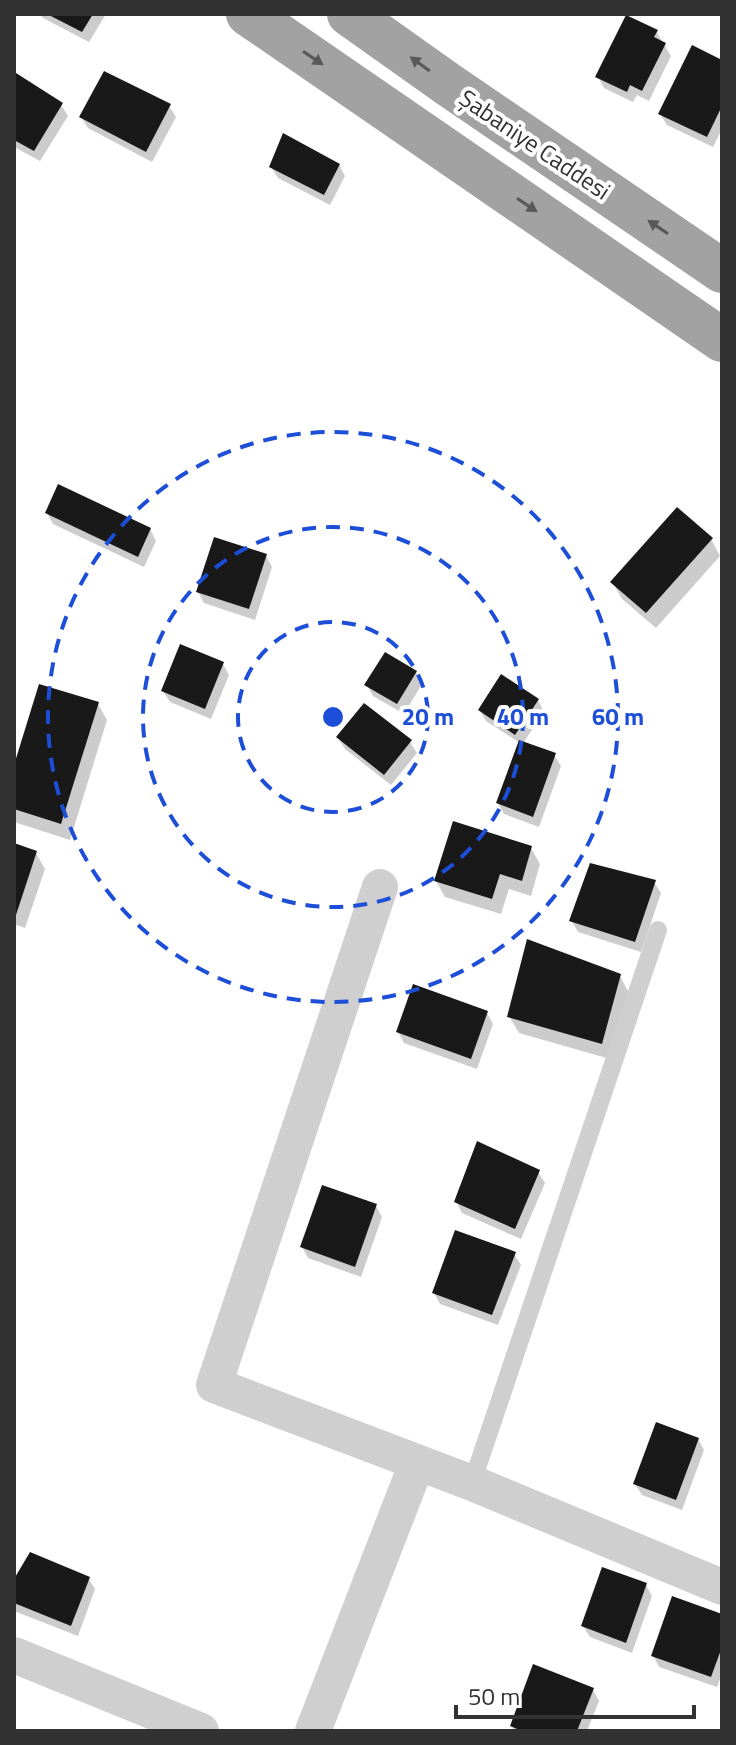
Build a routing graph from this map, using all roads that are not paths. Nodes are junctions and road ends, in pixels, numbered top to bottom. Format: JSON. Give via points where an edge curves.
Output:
{"nodes":[{"id":1,"x":248,"y":14,"type":"edge"},
{"id":2,"x":349,"y":14,"type":"edge"},
{"id":3,"x":722,"y":271,"type":"edge"},
{"id":4,"x":722,"y":340,"type":"edge"},
{"id":5,"x":380,"y":887,"type":"dead end"},
{"id":6,"x":658,"y":930,"type":"dead end"},
{"id":7,"x":417,"y":1463,"type":"junction"},
{"id":8,"x":472,"y":1483,"type":"junction"},
{"id":9,"x":722,"y":1587,"type":"edge"},
{"id":10,"x":14,"y":1655,"type":"edge"},
{"id":11,"x":201,"y":1731,"type":"edge"},
{"id":12,"x":313,"y":1731,"type":"edge"}],
"edges":[{"from":1,"to":4,"type":"highway","one_way":true},
{"from":3,"to":2,"type":"highway","name":"Şabaniye Caddesi","one_way":true},
{"from":5,"to":7,"type":"street","via":[[214,1385]]},
{"from":6,"to":8,"type":"lane"},
{"from":7,"to":8,"type":"street"},
{"from":7,"to":12,"type":"street"},
{"from":8,"to":9,"type":"street"},
{"from":10,"to":11,"type":"street"}]}
